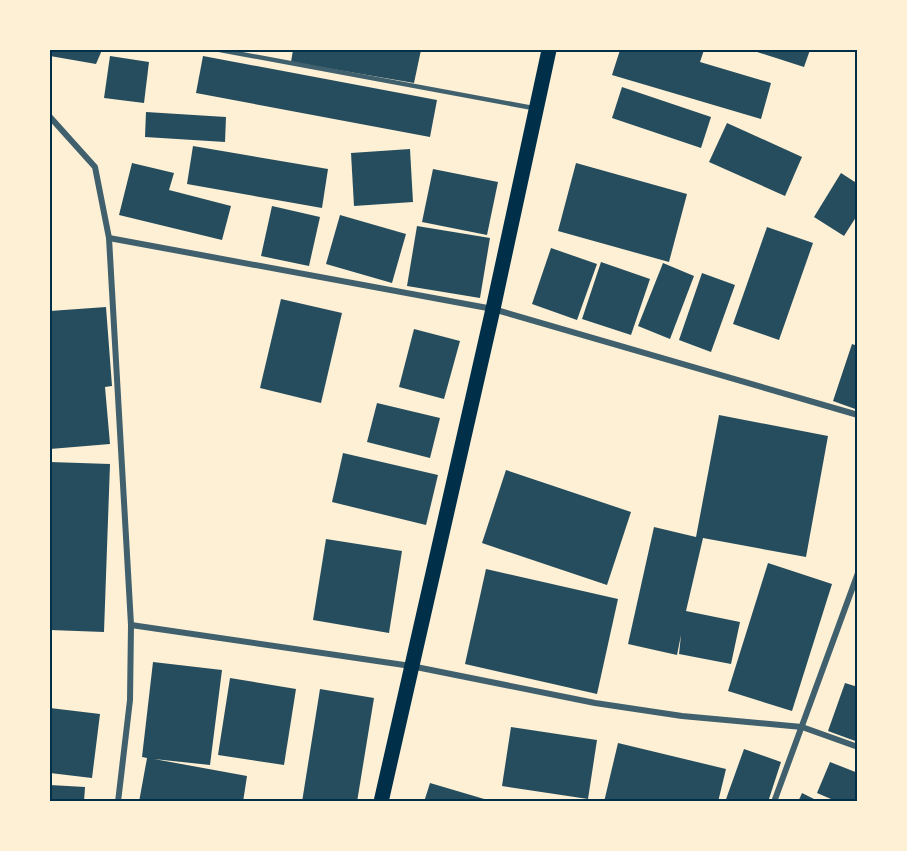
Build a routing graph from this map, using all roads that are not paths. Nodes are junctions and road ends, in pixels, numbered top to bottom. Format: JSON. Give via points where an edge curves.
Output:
{"nodes":[{"id":1,"x":220,"y":50,"type":"edge"},
{"id":2,"x":549,"y":50,"type":"edge"},
{"id":3,"x":535,"y":108,"type":"junction"},
{"id":4,"x":50,"y":117,"type":"edge"},
{"id":5,"x":109,"y":238,"type":"junction"},
{"id":6,"x":493,"y":309,"type":"junction"},
{"id":7,"x":858,"y":415,"type":"edge"},
{"id":8,"x":858,"y":573,"type":"edge"},
{"id":9,"x":131,"y":625,"type":"junction"},
{"id":10,"x":411,"y":666,"type":"junction"},
{"id":11,"x":802,"y":727,"type":"junction"},
{"id":12,"x":858,"y":747,"type":"edge"},
{"id":13,"x":118,"y":801,"type":"edge"},
{"id":14,"x":381,"y":801,"type":"edge"},
{"id":15,"x":774,"y":801,"type":"edge"}],
"edges":[{"from":1,"to":3,"type":"lane"},
{"from":2,"to":3,"type":"main road"},
{"from":3,"to":6,"type":"main road"},
{"from":4,"to":5,"type":"street","via":[[95,167]]},
{"from":5,"to":6,"type":"street"},
{"from":5,"to":9,"type":"street"},
{"from":6,"to":7,"type":"street"},
{"from":6,"to":10,"type":"main road"},
{"from":8,"to":11,"type":"street"},
{"from":9,"to":10,"type":"street"},
{"from":9,"to":13,"type":"street","via":[[130,700]]},
{"from":10,"to":11,"type":"street","via":[[595,703]]},
{"from":10,"to":14,"type":"main road"},
{"from":11,"to":12,"type":"street"},
{"from":11,"to":15,"type":"street"}]}
